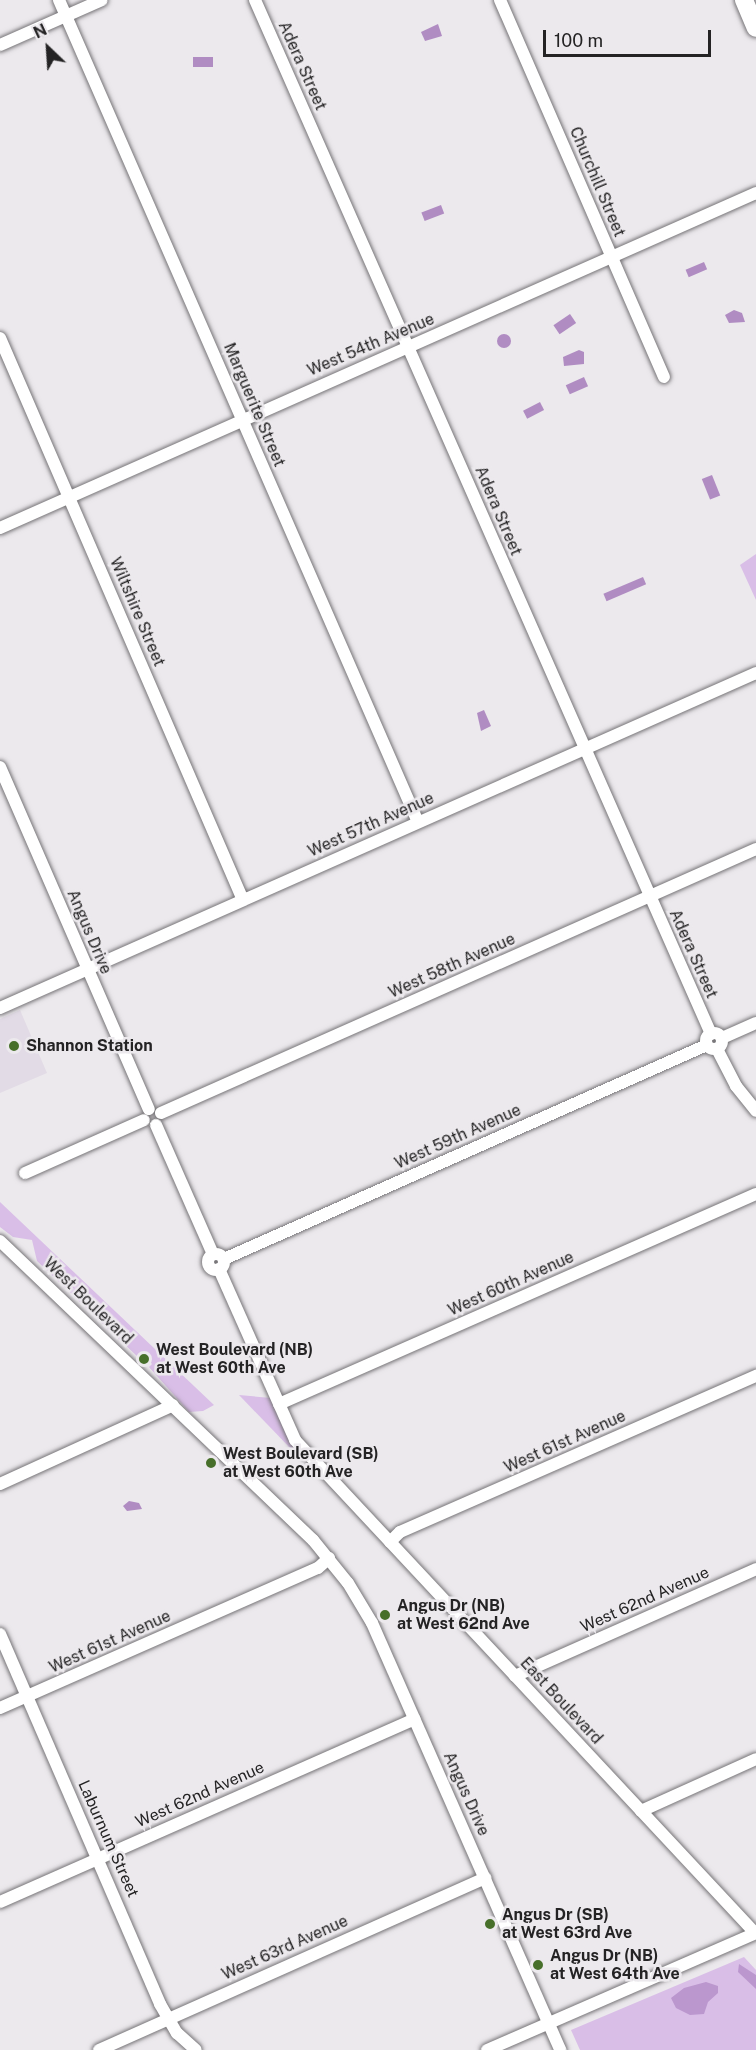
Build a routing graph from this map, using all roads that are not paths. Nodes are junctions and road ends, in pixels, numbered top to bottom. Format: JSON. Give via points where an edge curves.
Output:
{"nodes":[{"id":1,"x":59,"y":0,"type":"edge"},
{"id":2,"x":102,"y":0,"type":"edge"},
{"id":3,"x":255,"y":0,"type":"edge"},
{"id":4,"x":500,"y":0,"type":"edge"},
{"id":5,"x":66,"y":16,"type":"junction"},
{"id":6,"x":0,"y":45,"type":"edge"},
{"id":7,"x":756,"y":193,"type":"edge"},
{"id":8,"x":611,"y":257,"type":"junction"},
{"id":9,"x":0,"y":338,"type":"edge"},
{"id":10,"x":409,"y":347,"type":"junction"},
{"id":11,"x":664,"y":377,"type":"dead end"},
{"id":12,"x":242,"y":420,"type":"junction"},
{"id":13,"x":70,"y":498,"type":"junction"},
{"id":14,"x":0,"y":528,"type":"edge"},
{"id":15,"x":756,"y":673,"type":"edge"},
{"id":16,"x":584,"y":749,"type":"junction"},
{"id":17,"x":0,"y":767,"type":"edge"},
{"id":18,"x":418,"y":822,"type":"junction"},
{"id":19,"x":756,"y":849,"type":"edge"},
{"id":20,"x":649,"y":896,"type":"junction"},
{"id":21,"x":243,"y":900,"type":"junction"},
{"id":22,"x":88,"y":969,"type":"junction"},
{"id":23,"x":0,"y":1008,"type":"edge"},
{"id":24,"x":756,"y":1023,"type":"edge"},
{"id":25,"x":714,"y":1041,"type":"junction"},
{"id":26,"x":756,"y":1111,"type":"edge"},
{"id":27,"x":153,"y":1117,"type":"junction"},
{"id":28,"x":26,"y":1173,"type":"dead end"},
{"id":29,"x":756,"y":1194,"type":"edge"},
{"id":30,"x":2,"y":1240,"type":"edge"},
{"id":31,"x":218,"y":1261,"type":"junction"},
{"id":32,"x":756,"y":1376,"type":"edge"},
{"id":33,"x":279,"y":1404,"type":"junction"},
{"id":34,"x":173,"y":1405,"type":"junction"},
{"id":35,"x":0,"y":1484,"type":"edge"},
{"id":36,"x":390,"y":1542,"type":"junction"},
{"id":37,"x":329,"y":1558,"type":"junction"},
{"id":38,"x":756,"y":1569,"type":"edge"},
{"id":39,"x":0,"y":1634,"type":"edge"},
{"id":40,"x":515,"y":1676,"type":"junction"},
{"id":41,"x":27,"y":1696,"type":"junction"},
{"id":42,"x":0,"y":1708,"type":"edge"},
{"id":43,"x":414,"y":1719,"type":"junction"},
{"id":44,"x":756,"y":1759,"type":"edge"},
{"id":45,"x":641,"y":1811,"type":"junction"},
{"id":46,"x":98,"y":1858,"type":"junction"},
{"id":47,"x":485,"y":1878,"type":"junction"},
{"id":48,"x":0,"y":1902,"type":"edge"},
{"id":49,"x":756,"y":1933,"type":"edge"},
{"id":50,"x":168,"y":2019,"type":"junction"},
{"id":51,"x":548,"y":2023,"type":"junction"},
{"id":52,"x":99,"y":2050,"type":"edge"},
{"id":53,"x":196,"y":2050,"type":"edge"},
{"id":54,"x":487,"y":2050,"type":"edge"},
{"id":55,"x":560,"y":2050,"type":"edge"}],
"edges":[{"from":1,"to":5,"type":"street","name":"Marguerite Street"},
{"from":2,"to":5,"type":"street"},
{"from":3,"to":10,"type":"street","name":"Adera Street"},
{"from":4,"to":8,"type":"street","name":"Churchill Street"},
{"from":5,"to":6,"type":"street"},
{"from":5,"to":12,"type":"street","name":"Marguerite Street"},
{"from":7,"to":8,"type":"street","name":"West 54th Avenue"},
{"from":8,"to":10,"type":"street","name":"West 54th Avenue"},
{"from":8,"to":11,"type":"street","name":"Churchill Street"},
{"from":9,"to":13,"type":"street","name":"Wiltshire Street"},
{"from":10,"to":12,"type":"street","name":"West 54th Avenue"},
{"from":10,"to":16,"type":"street","name":"Adera Street"},
{"from":12,"to":13,"type":"street","name":"West 54th Avenue"},
{"from":12,"to":18,"type":"street","name":"Marguerite Street"},
{"from":13,"to":14,"type":"street","name":"West 54th Avenue"},
{"from":13,"to":21,"type":"street","name":"Wiltshire Street"},
{"from":15,"to":16,"type":"street","name":"West 57th Avenue"},
{"from":16,"to":18,"type":"street","name":"West 57th Avenue"},
{"from":16,"to":20,"type":"street","name":"Adera Street"},
{"from":17,"to":22,"type":"street","name":"Angus Drive"},
{"from":18,"to":21,"type":"street","name":"West 57th Avenue"},
{"from":19,"to":20,"type":"street","name":"West 58th Avenue"},
{"from":20,"to":25,"type":"street","name":"Adera Street"},
{"from":20,"to":27,"type":"street","name":"West 58th Avenue"},
{"from":21,"to":22,"type":"street","name":"West 57th Avenue"},
{"from":22,"to":23,"type":"street","name":"West 57th Avenue"},
{"from":22,"to":27,"type":"street","name":"Angus Drive"},
{"from":24,"to":25,"type":"street","name":"West 59th Avenue"},
{"from":25,"to":26,"type":"street","name":"Adera Street","via":[[736,1086]]},
{"from":25,"to":31,"type":"street","name":"West 59th Avenue"},
{"from":27,"to":28,"type":"street","name":"West 58th Avenue"},
{"from":27,"to":31,"type":"street","name":"Angus Drive"},
{"from":29,"to":33,"type":"street","name":"West 60th Avenue"},
{"from":30,"to":34,"type":"street","name":"West Boulevard"},
{"from":31,"to":33,"type":"street","name":"Angus Drive"},
{"from":32,"to":36,"type":"street","name":"West 61st Avenue","via":[[400,1532]]},
{"from":33,"to":36,"type":"street","name":"East Boulevard","via":[[295,1440]]},
{"from":34,"to":35,"type":"street"},
{"from":34,"to":37,"type":"street","name":"West Boulevard"},
{"from":36,"to":40,"type":"street","name":"East Boulevard"},
{"from":37,"to":41,"type":"street","name":"West 61st Avenue","via":[[318,1568]]},
{"from":37,"to":43,"type":"street","name":"Angus Drive","via":[[361,1603]]},
{"from":38,"to":40,"type":"street","name":"West 62nd Avenue"},
{"from":39,"to":41,"type":"street","name":"Laburnum Street"},
{"from":40,"to":45,"type":"street","name":"East Boulevard"},
{"from":41,"to":42,"type":"street","name":"West 61st Avenue"},
{"from":41,"to":46,"type":"street","name":"Laburnum Street"},
{"from":43,"to":46,"type":"street","name":"West 62nd Avenue"},
{"from":43,"to":47,"type":"street","name":"Angus Drive"},
{"from":44,"to":45,"type":"street"},
{"from":45,"to":49,"type":"street","name":"East Boulevard"},
{"from":46,"to":48,"type":"street","name":"West 62nd Avenue"},
{"from":46,"to":50,"type":"street","name":"Laburnum Street"},
{"from":47,"to":50,"type":"street","name":"West 63rd Avenue"},
{"from":47,"to":51,"type":"street","name":"Angus Drive"},
{"from":49,"to":51,"type":"street"},
{"from":50,"to":52,"type":"street","name":"West 63rd Avenue"},
{"from":50,"to":53,"type":"street","name":"Laburnum Street","via":[[186,2044]]},
{"from":51,"to":54,"type":"street"},
{"from":51,"to":55,"type":"street","name":"Angus Drive"}]}
